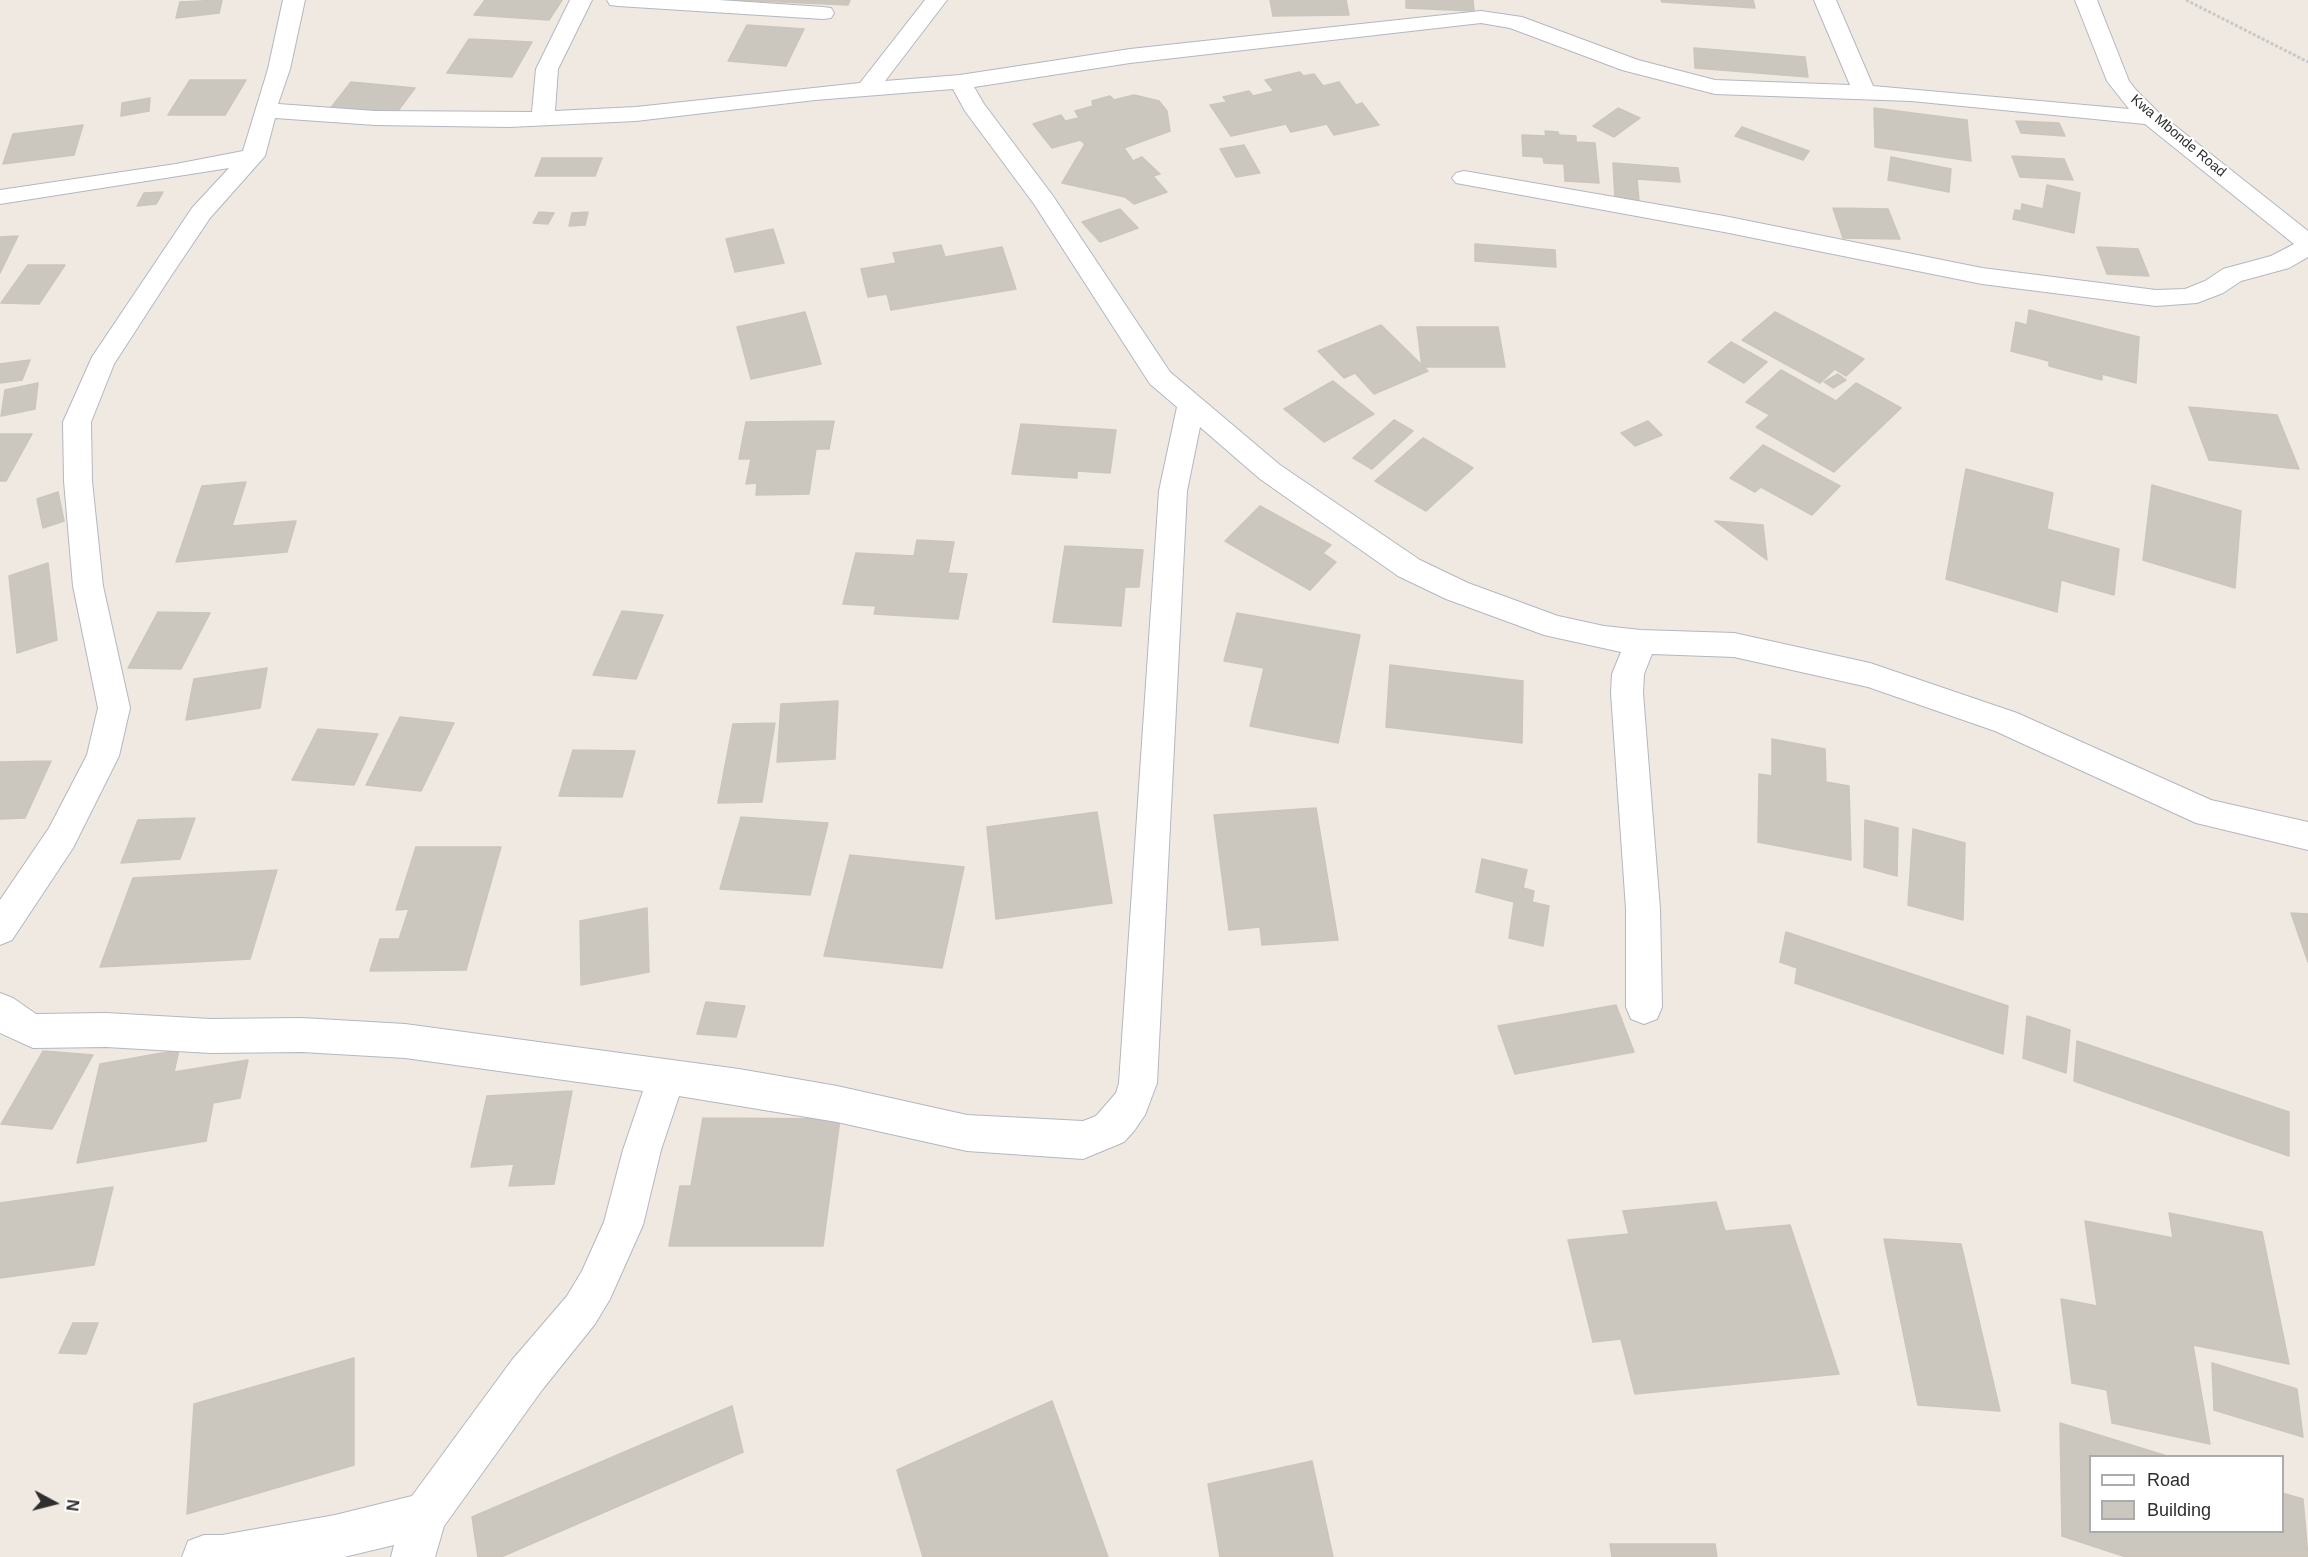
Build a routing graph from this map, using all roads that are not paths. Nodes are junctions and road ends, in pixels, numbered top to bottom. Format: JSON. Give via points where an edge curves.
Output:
{"nodes":[{"id":1,"x":294,"y":0,"type":"edge"},
{"id":2,"x":581,"y":0,"type":"edge"},
{"id":3,"x":618,"y":0,"type":"edge"},
{"id":4,"x":936,"y":0,"type":"edge"},
{"id":5,"x":1825,"y":0,"type":"edge"},
{"id":6,"x":2086,"y":0,"type":"edge"},
{"id":7,"x":823,"y":13,"type":"dead end"},
{"id":8,"x":960,"y":82,"type":"junction"},
{"id":9,"x":867,"y":89,"type":"junction"},
{"id":10,"x":1864,"y":91,"type":"junction"},
{"id":11,"x":265,"y":110,"type":"junction"},
{"id":12,"x":543,"y":118,"type":"junction"},
{"id":13,"x":2151,"y":118,"type":"junction"},
{"id":14,"x":254,"y":156,"type":"junction"},
{"id":15,"x":1464,"y":178,"type":"dead end"},
{"id":16,"x":0,"y":197,"type":"edge"},
{"id":17,"x":2308,"y":245,"type":"edge"},
{"id":18,"x":1191,"y":404,"type":"junction"},
{"id":19,"x":1641,"y":642,"type":"junction"},
{"id":20,"x":2308,"y":836,"type":"edge"},
{"id":21,"x":0,"y":929,"type":"edge"},
{"id":22,"x":1644,"y":1007,"type":"dead end"},
{"id":23,"x":0,"y":1010,"type":"edge"},
{"id":24,"x":667,"y":1077,"type":"junction"},
{"id":25,"x":425,"y":1515,"type":"junction"},
{"id":26,"x":204,"y":1557,"type":"edge"},
{"id":27,"x":413,"y":1557,"type":"edge"}],
"edges":[{"from":1,"to":11,"type":"street","via":[[279,69]]},
{"from":2,"to":12,"type":"street","via":[[547,69]]},
{"from":3,"to":7,"type":"street"},
{"from":4,"to":9,"type":"street"},
{"from":5,"to":10,"type":"street"},
{"from":6,"to":13,"type":"street","name":"Kwa Mbonde Road","via":[[2118,81]]},
{"from":8,"to":9,"type":"street"},
{"from":8,"to":10,"type":"street","via":[[1130,56],[1481,17],[1514,22],[1630,64],[1715,87]]},
{"from":8,"to":18,"type":"street","via":[[1160,378]]},
{"from":9,"to":12,"type":"street","via":[[636,114]]},
{"from":10,"to":13,"type":"street"},
{"from":11,"to":12,"type":"street","via":[[375,118]]},
{"from":11,"to":14,"type":"street"},
{"from":13,"to":17,"type":"street","name":"Kwa Mbonde Road"},
{"from":14,"to":16,"type":"street"},
{"from":14,"to":21,"type":"street","via":[[201,213],[159,274],[101,363],[77,422],[88,586],[114,708],[103,756],[61,838]]},
{"from":15,"to":17,"type":"street","via":[[1724,224],[1982,276],[2156,298],[2188,297],[2232,275],[2280,262]]},
{"from":18,"to":19,"type":"street","via":[[1270,472],[1409,568],[1457,591],[1555,627]]},
{"from":18,"to":24,"type":"street","via":[[1172,502],[1138,1083],[1121,1118],[1110,1129],[1083,1140],[978,1134],[837,1104]]},
{"from":19,"to":20,"type":"street","via":[[1734,645],[1870,675],[2006,722],[2208,813]]},
{"from":19,"to":22,"type":"street","via":[[1628,674],[1627,693],[1643,909]]},
{"from":23,"to":24,"type":"street","via":[[33,1030],[405,1041]]},
{"from":24,"to":25,"type":"street","via":[[642,1150],[623,1225],[596,1285]]},
{"from":25,"to":26,"type":"street","via":[[335,1537]]},
{"from":25,"to":27,"type":"street"}]}
